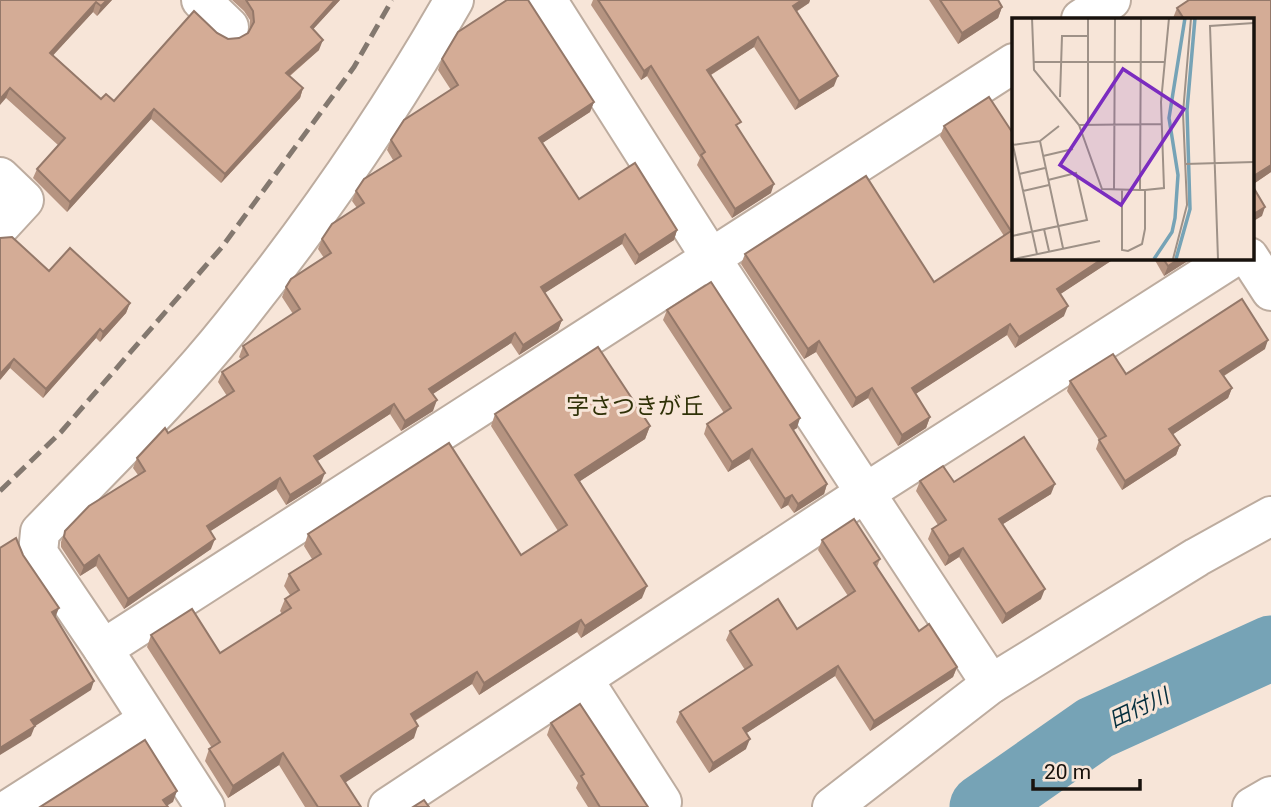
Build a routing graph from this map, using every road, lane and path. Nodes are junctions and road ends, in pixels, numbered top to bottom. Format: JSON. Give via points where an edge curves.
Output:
{"nodes":[{"id":1,"x":201,"y":0,"type":"edge"},
{"id":2,"x":454,"y":0,"type":"edge"},
{"id":3,"x":1111,"y":0,"type":"edge"},
{"id":4,"x":554,"y":2,"type":"edge"},
{"id":5,"x":1083,"y":18,"type":"edge"},
{"id":6,"x":229,"y":27,"type":"dead end"},
{"id":7,"x":1012,"y":64,"type":"edge"},
{"id":8,"x":0,"y":177,"type":"edge"},
{"id":9,"x":0,"y":226,"type":"edge"},
{"id":10,"x":1271,"y":234,"type":"edge"},
{"id":11,"x":1254,"y":245,"type":"edge"},
{"id":12,"x":711,"y":258,"type":"junction"},
{"id":13,"x":1231,"y":259,"type":"edge"},
{"id":14,"x":1250,"y":259,"type":"edge"},
{"id":15,"x":1271,"y":291,"type":"edge"},
{"id":16,"x":865,"y":494,"type":"junction"},
{"id":17,"x":1271,"y":516,"type":"edge"},
{"id":18,"x":103,"y":649,"type":"junction"},
{"id":19,"x":583,"y":679,"type":"junction"},
{"id":20,"x":991,"y":684,"type":"junction"},
{"id":21,"x":148,"y":720,"type":"junction"},
{"id":22,"x":1271,"y":796,"type":"edge"},
{"id":23,"x":662,"y":802,"type":"dead end"},
{"id":24,"x":12,"y":807,"type":"edge"},
{"id":25,"x":205,"y":807,"type":"edge"},
{"id":26,"x":388,"y":807,"type":"edge"},
{"id":27,"x":832,"y":807,"type":"edge"},
{"id":28,"x":1252,"y":807,"type":"edge"}],
"edges":[{"from":1,"to":6,"type":"street"},
{"from":2,"to":18,"type":"street","via":[[331,194],[232,326],[40,531],[38,553]]},
{"from":3,"to":5,"type":"street"},
{"from":4,"to":12,"type":"street"},
{"from":7,"to":12,"type":"street"},
{"from":8,"to":9,"type":"street","via":[[24,200]]},
{"from":10,"to":11,"type":"street"},
{"from":12,"to":16,"type":"street"},
{"from":12,"to":18,"type":"street"},
{"from":13,"to":16,"type":"street"},
{"from":14,"to":15,"type":"street"},
{"from":16,"to":19,"type":"street"},
{"from":16,"to":20,"type":"street"},
{"from":17,"to":20,"type":"street"},
{"from":18,"to":21,"type":"street"},
{"from":19,"to":23,"type":"street"},
{"from":19,"to":26,"type":"street"},
{"from":20,"to":27,"type":"street"},
{"from":21,"to":24,"type":"street"},
{"from":21,"to":25,"type":"street"},
{"from":22,"to":28,"type":"street"}]}
